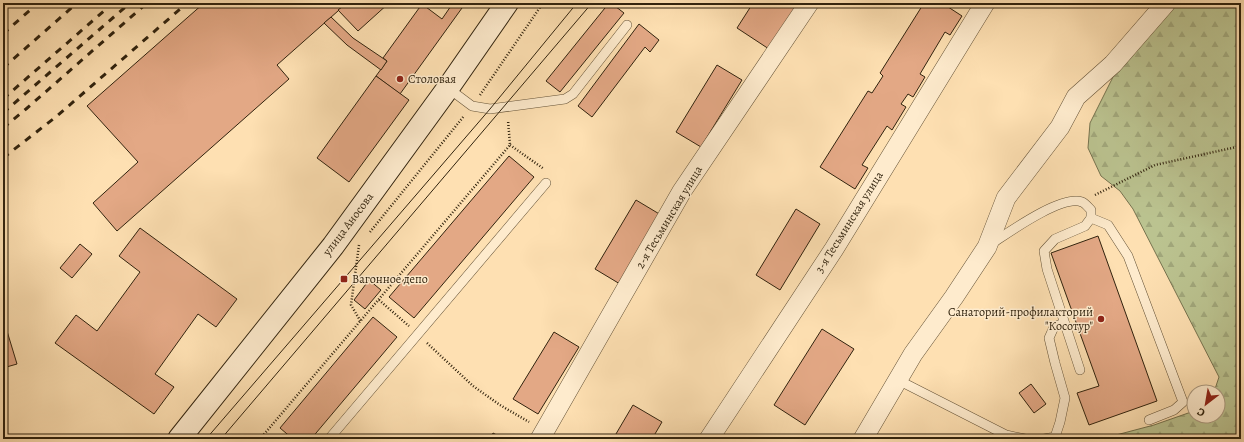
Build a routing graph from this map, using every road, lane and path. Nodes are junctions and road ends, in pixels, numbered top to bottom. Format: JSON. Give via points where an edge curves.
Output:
{"nodes":[{"id":1,"x":507,"y":3,"type":"edge"},
{"id":2,"x":543,"y":3,"type":"edge"},
{"id":3,"x":810,"y":3,"type":"edge"},
{"id":4,"x":985,"y":3,"type":"edge"},
{"id":5,"x":1166,"y":3,"type":"edge"},
{"id":6,"x":628,"y":25,"type":"dead end"},
{"id":7,"x":448,"y":88,"type":"junction"},
{"id":8,"x":472,"y":106,"type":"junction"},
{"id":9,"x":506,"y":107,"type":"junction"},
{"id":10,"x":510,"y":145,"type":"junction"},
{"id":11,"x":1241,"y":146,"type":"edge"},
{"id":12,"x":546,"y":183,"type":"joint"},
{"id":13,"x":1082,"y":202,"type":"junction"},
{"id":14,"x":1091,"y":218,"type":"junction"},
{"id":15,"x":369,"y":233,"type":"dead end"},
{"id":16,"x":364,"y":240,"type":"dead end"},
{"id":17,"x":987,"y":247,"type":"junction"},
{"id":18,"x":379,"y":300,"type":"junction"},
{"id":19,"x":360,"y":322,"type":"junction"},
{"id":20,"x":1064,"y":323,"type":"junction"},
{"id":21,"x":418,"y":334,"type":"junction"},
{"id":22,"x":1080,"y":370,"type":"dead end"},
{"id":23,"x":898,"y":380,"type":"junction"},
{"id":24,"x":1149,"y":420,"type":"dead end"},
{"id":25,"x":542,"y":435,"type":"edge"},
{"id":26,"x":184,"y":437,"type":"edge"},
{"id":27,"x":1006,"y":437,"type":"edge"},
{"id":28,"x":260,"y":439,"type":"edge"},
{"id":29,"x":330,"y":439,"type":"edge"},
{"id":30,"x":709,"y":439,"type":"edge"},
{"id":31,"x":863,"y":439,"type":"edge"},
{"id":32,"x":1024,"y":439,"type":"edge"},
{"id":33,"x":1044,"y":439,"type":"edge"}],
"edges":[{"from":1,"to":7,"type":"main road","name":"улица Аносова"},
{"from":2,"to":8,"type":"path"},
{"from":3,"to":25,"type":"street","name":"2-я Тесьминская улица","via":[[682,191]]},
{"from":4,"to":30,"type":"street","name":"3-я Тесьминская улица","via":[[834,249]]},
{"from":5,"to":17,"type":"street","via":[[1112,64],[1076,97],[1060,127],[1006,198]]},
{"from":6,"to":9,"type":"lane","via":[[573,94],[565,99]]},
{"from":7,"to":8,"type":"lane"},
{"from":7,"to":26,"type":"main road","name":"улица Аносова","via":[[332,246]]},
{"from":8,"to":9,"type":"lane","via":[[490,109]]},
{"from":8,"to":15,"type":"path"},
{"from":9,"to":10,"type":"path"},
{"from":10,"to":12,"type":"path","via":[[543,168]]},
{"from":10,"to":18,"type":"path"},
{"from":11,"to":13,"type":"path","via":[[1155,165]]},
{"from":12,"to":21,"type":"lane"},
{"from":13,"to":14,"type":"lane","via":[[1091,210]]},
{"from":13,"to":17,"type":"lane","via":[[1070,201],[1049,208]]},
{"from":14,"to":20,"type":"lane","via":[[1085,226],[1055,239],[1044,252]]},
{"from":14,"to":24,"type":"lane","via":[[1108,225],[1128,256],[1183,402],[1174,410]]},
{"from":16,"to":19,"type":"path","via":[[359,246],[351,305]]},
{"from":17,"to":23,"type":"street","via":[[912,354]]},
{"from":18,"to":19,"type":"path"},
{"from":18,"to":21,"type":"path"},
{"from":19,"to":28,"type":"path"},
{"from":20,"to":22,"type":"lane"},
{"from":20,"to":33,"type":"lane","via":[[1054,327],[1050,338],[1065,398],[1055,437]]},
{"from":21,"to":25,"type":"path","via":[[473,386]]},
{"from":21,"to":29,"type":"lane"},
{"from":23,"to":27,"type":"lane"},
{"from":23,"to":31,"type":"street"},
{"from":27,"to":32,"type":"lane"}]}
